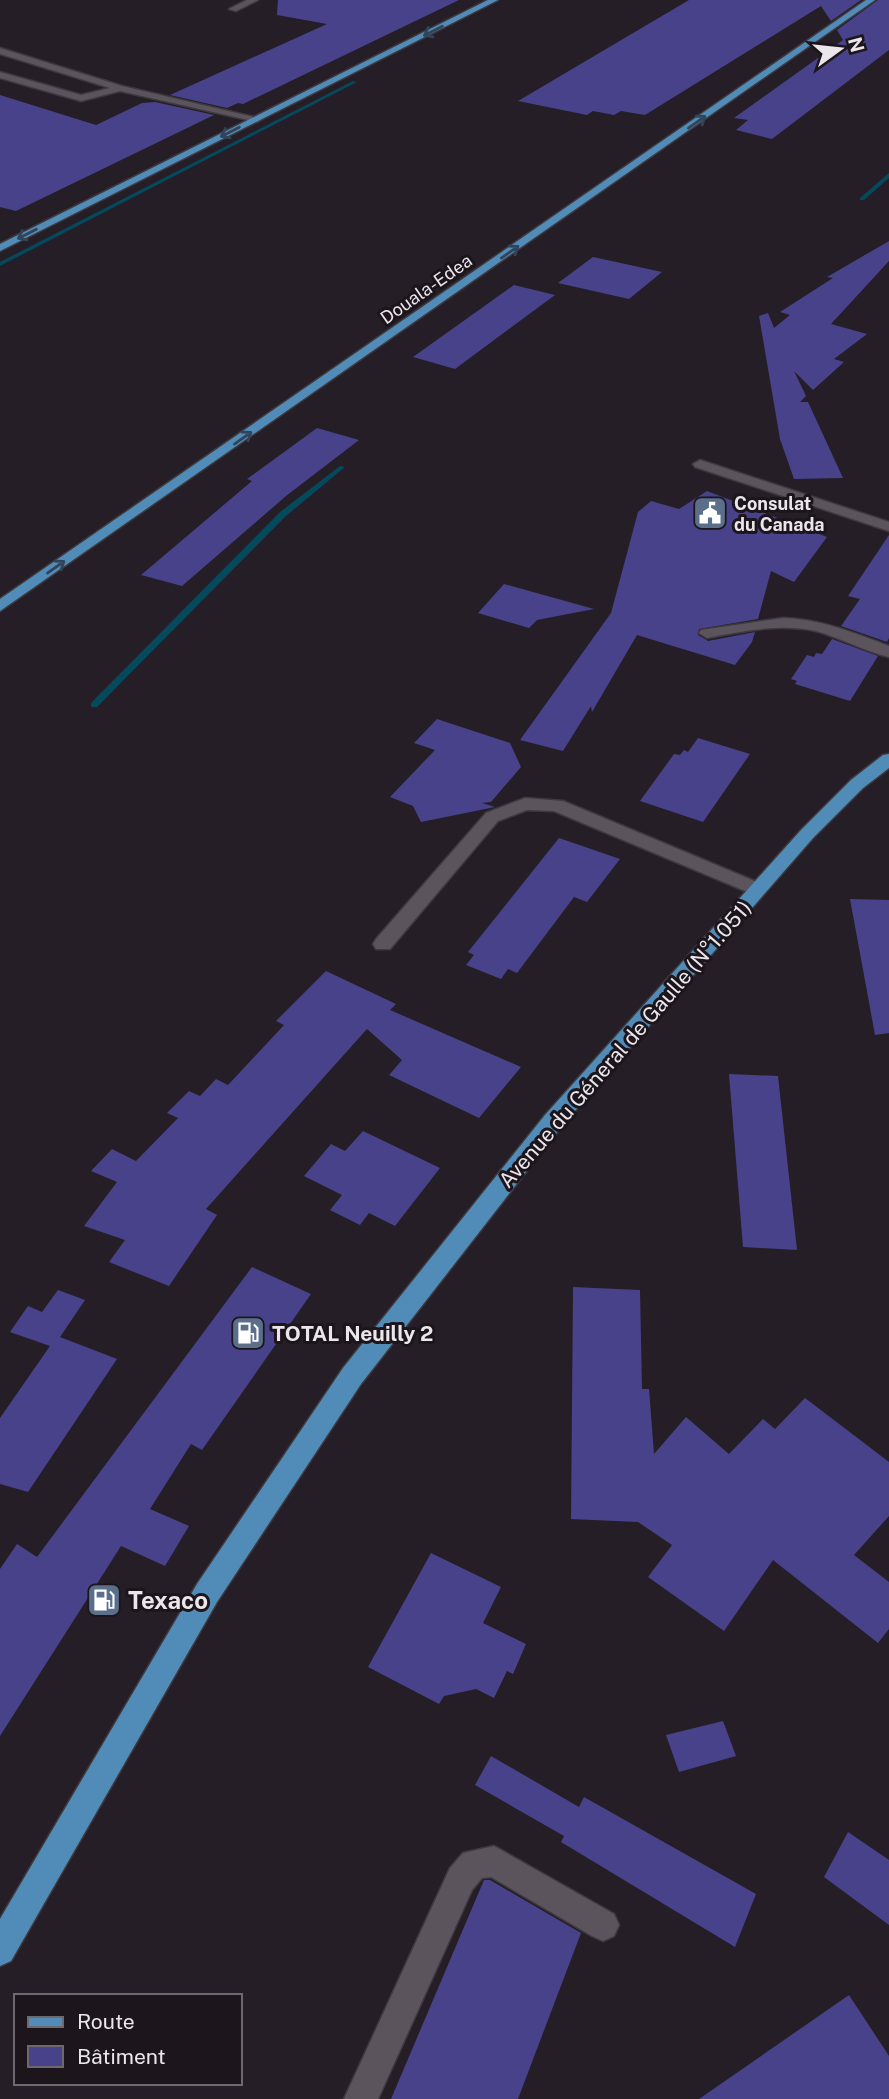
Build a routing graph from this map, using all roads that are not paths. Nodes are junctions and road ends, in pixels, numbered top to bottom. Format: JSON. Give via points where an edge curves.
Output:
{"nodes":[{"id":1,"x":254,"y":0,"type":"edge"},
{"id":2,"x":494,"y":0,"type":"edge"},
{"id":3,"x":871,"y":0,"type":"edge"},
{"id":4,"x":233,"y":9,"type":"dead end"},
{"id":5,"x":0,"y":51,"type":"edge"},
{"id":6,"x":0,"y":75,"type":"edge"},
{"id":7,"x":120,"y":88,"type":"junction"},
{"id":8,"x":257,"y":119,"type":"junction"},
{"id":9,"x":0,"y":248,"type":"edge"},
{"id":10,"x":700,"y":464,"type":"dead end"},
{"id":11,"x":889,"y":527,"type":"edge"},
{"id":12,"x":0,"y":606,"type":"edge"},
{"id":13,"x":707,"y":633,"type":"dead end"},
{"id":14,"x":889,"y":652,"type":"edge"},
{"id":15,"x":889,"y":759,"type":"edge"},
{"id":16,"x":757,"y":890,"type":"junction"},
{"id":17,"x":383,"y":944,"type":"dead end"},
{"id":18,"x":603,"y":1925,"type":"dead end"},
{"id":19,"x":0,"y":1950,"type":"edge"},
{"id":20,"x":360,"y":2099,"type":"edge"}],
"edges":[{"from":1,"to":4,"type":"street"},
{"from":2,"to":8,"type":"main road","one_way":true},
{"from":12,"to":3,"type":"main road","name":"Douala-Edea","one_way":true},
{"from":5,"to":7,"type":"street"},
{"from":6,"to":7,"type":"street","via":[[81,99]]},
{"from":7,"to":8,"type":"street"},
{"from":8,"to":9,"type":"main road","one_way":true},
{"from":10,"to":11,"type":"street"},
{"from":13,"to":14,"type":"street","via":[[794,623]]},
{"from":15,"to":16,"type":"main road","name":"Avenue du Géneral de Gaulle (N°1.051)","via":[[857,784]]},
{"from":16,"to":17,"type":"street","via":[[556,805],[524,804],[492,817]]},
{"from":16,"to":19,"type":"main road","name":"Avenue du Géneral de Gaulle (N°1.051)","via":[[553,1121],[352,1376],[207,1593]]},
{"from":18,"to":20,"type":"street","via":[[495,1861],[474,1864],[461,1879]]}]}
